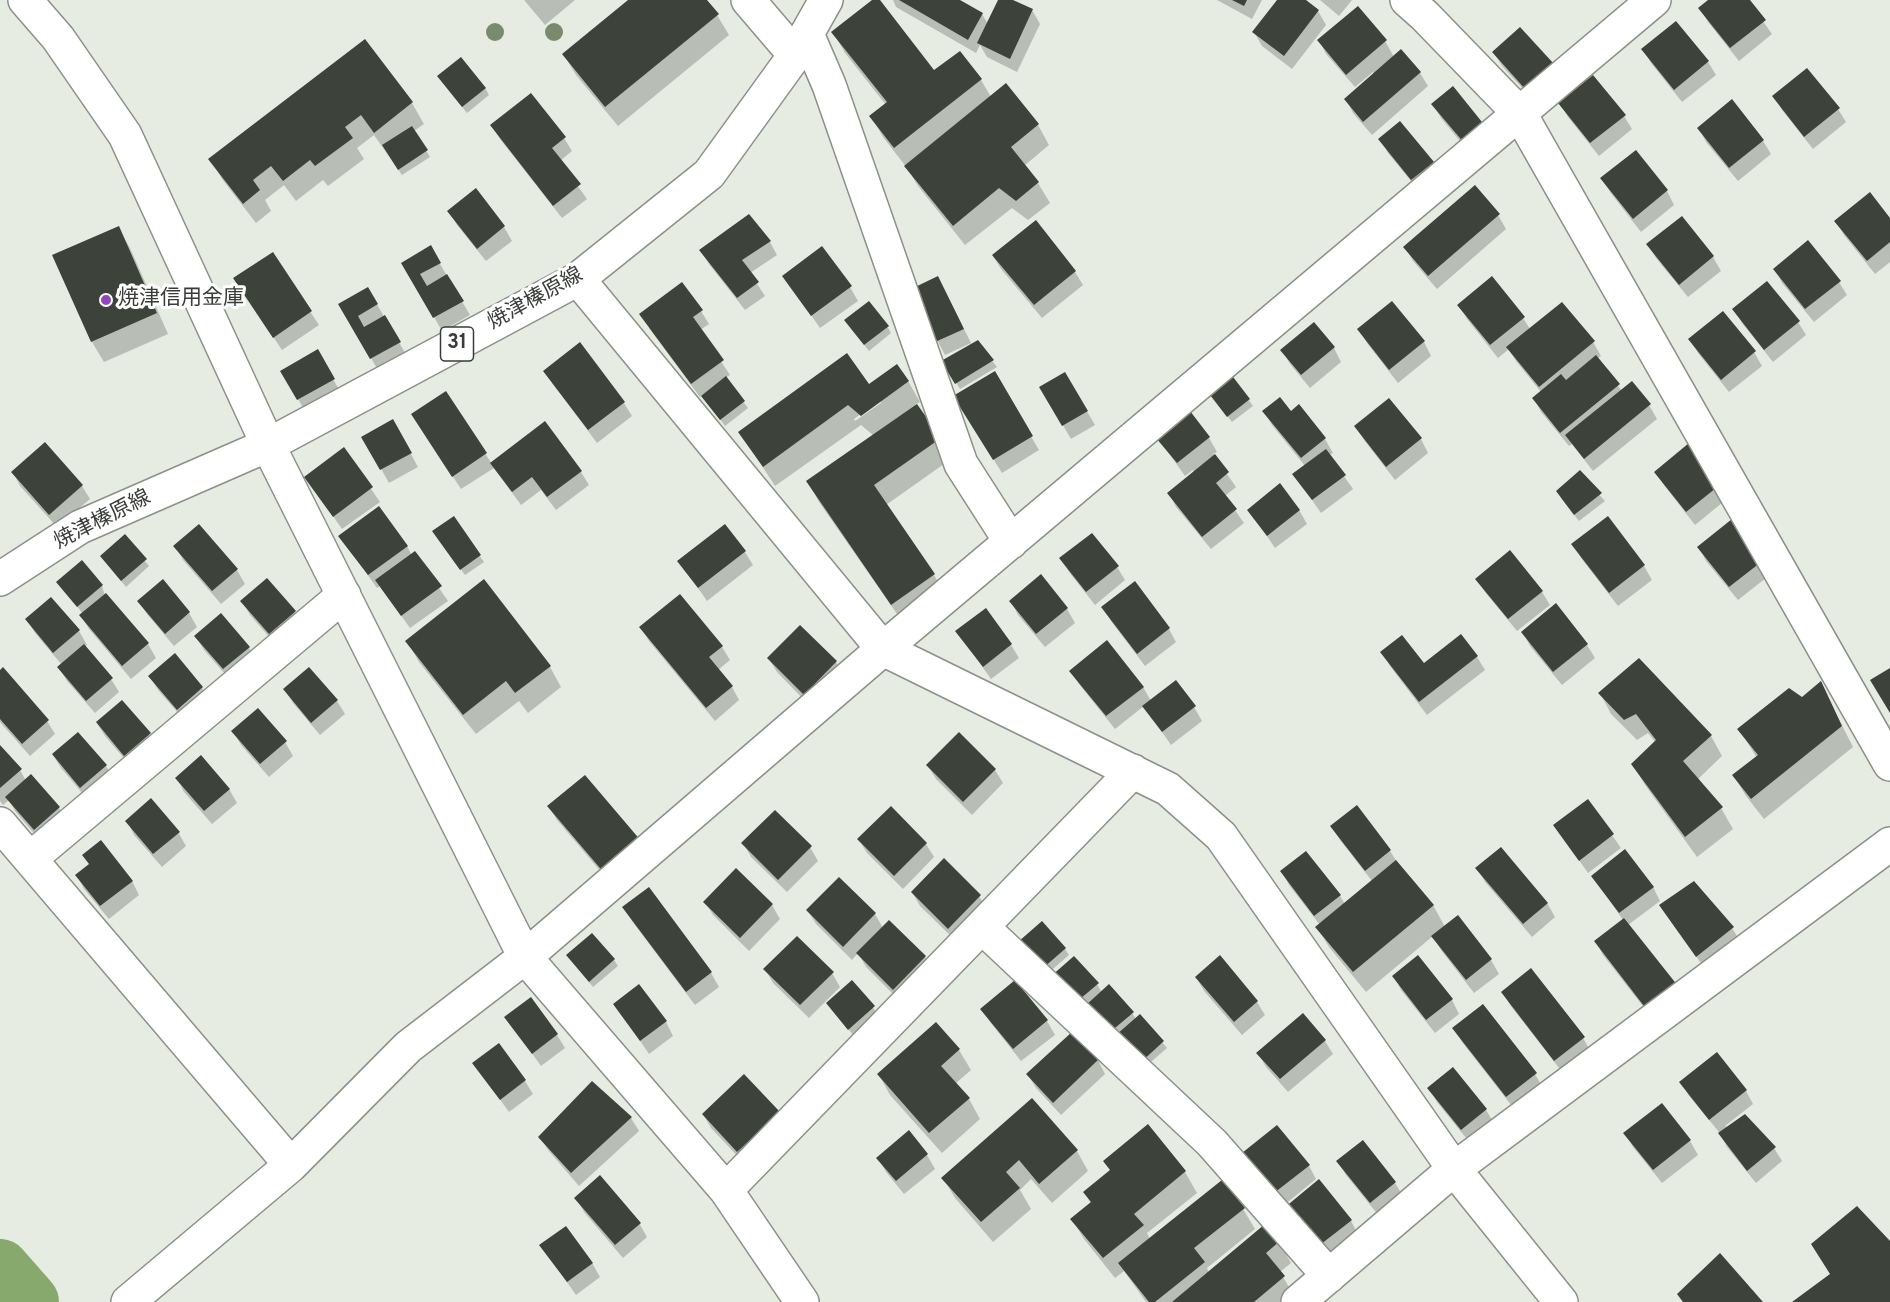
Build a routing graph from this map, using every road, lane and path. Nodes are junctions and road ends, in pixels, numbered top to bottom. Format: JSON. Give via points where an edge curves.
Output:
{"nodes":[{"id":1,"x":26,"y":0,"type":"edge"},
{"id":2,"x":748,"y":0,"type":"edge"},
{"id":3,"x":826,"y":0,"type":"edge"},
{"id":4,"x":1407,"y":0,"type":"edge"},
{"id":5,"x":1654,"y":0,"type":"edge"},
{"id":6,"x":801,"y":44,"type":"junction"},
{"id":7,"x":1520,"y":114,"type":"junction"},
{"id":8,"x":578,"y":279,"type":"junction"},
{"id":9,"x":268,"y":445,"type":"junction"},
{"id":10,"x":1011,"y":542,"type":"junction"},
{"id":11,"x":0,"y":579,"type":"edge"},
{"id":12,"x":344,"y":595,"type":"junction"},
{"id":13,"x":883,"y":649,"type":"junction"},
{"id":14,"x":1890,"y":764,"type":"edge"},
{"id":15,"x":1133,"y":771,"type":"junction"},
{"id":16,"x":0,"y":824,"type":"edge"},
{"id":17,"x":1890,"y":844,"type":"edge"},
{"id":18,"x":30,"y":859,"type":"junction"},
{"id":19,"x":982,"y":927,"type":"junction"},
{"id":20,"x":525,"y":957,"type":"junction"},
{"id":21,"x":291,"y":1165,"type":"junction"},
{"id":22,"x":1454,"y":1169,"type":"junction"},
{"id":23,"x":726,"y":1190,"type":"junction"},
{"id":24,"x":1329,"y":1276,"type":"junction"},
{"id":25,"x":128,"y":1302,"type":"edge"},
{"id":26,"x":802,"y":1302,"type":"edge"},
{"id":27,"x":1298,"y":1302,"type":"edge"},
{"id":28,"x":1561,"y":1302,"type":"edge"}],
"edges":[{"from":1,"to":9,"type":"street","via":[[125,135]]},
{"from":2,"to":6,"type":"street"},
{"from":3,"to":6,"type":"street","name":"焼津榛原線","number":"31"},
{"from":4,"to":7,"type":"street"},
{"from":5,"to":7,"type":"street"},
{"from":6,"to":8,"type":"street","name":"焼津榛原線","number":"31","via":[[709,174]]},
{"from":6,"to":10,"type":"street","via":[[829,85],[961,464]]},
{"from":7,"to":10,"type":"street"},
{"from":7,"to":14,"type":"street"},
{"from":8,"to":9,"type":"street","name":"焼津榛原線","number":"31"},
{"from":8,"to":13,"type":"street"},
{"from":9,"to":11,"type":"street","name":"焼津榛原線","number":"31","via":[[80,527]]},
{"from":9,"to":12,"type":"street"},
{"from":10,"to":13,"type":"street"},
{"from":12,"to":18,"type":"street"},
{"from":12,"to":20,"type":"street"},
{"from":13,"to":15,"type":"street"},
{"from":13,"to":20,"type":"street"},
{"from":15,"to":19,"type":"street"},
{"from":15,"to":22,"type":"street","via":[[1168,789],[1221,836]]},
{"from":16,"to":18,"type":"street"},
{"from":17,"to":22,"type":"street"},
{"from":18,"to":21,"type":"street"},
{"from":19,"to":23,"type":"street"},
{"from":19,"to":24,"type":"street","via":[[1212,1143]]},
{"from":20,"to":21,"type":"street","via":[[408,1047]]},
{"from":20,"to":23,"type":"street"},
{"from":21,"to":25,"type":"street"},
{"from":22,"to":24,"type":"street"},
{"from":22,"to":28,"type":"street"},
{"from":23,"to":26,"type":"street"},
{"from":24,"to":27,"type":"street"}]}
